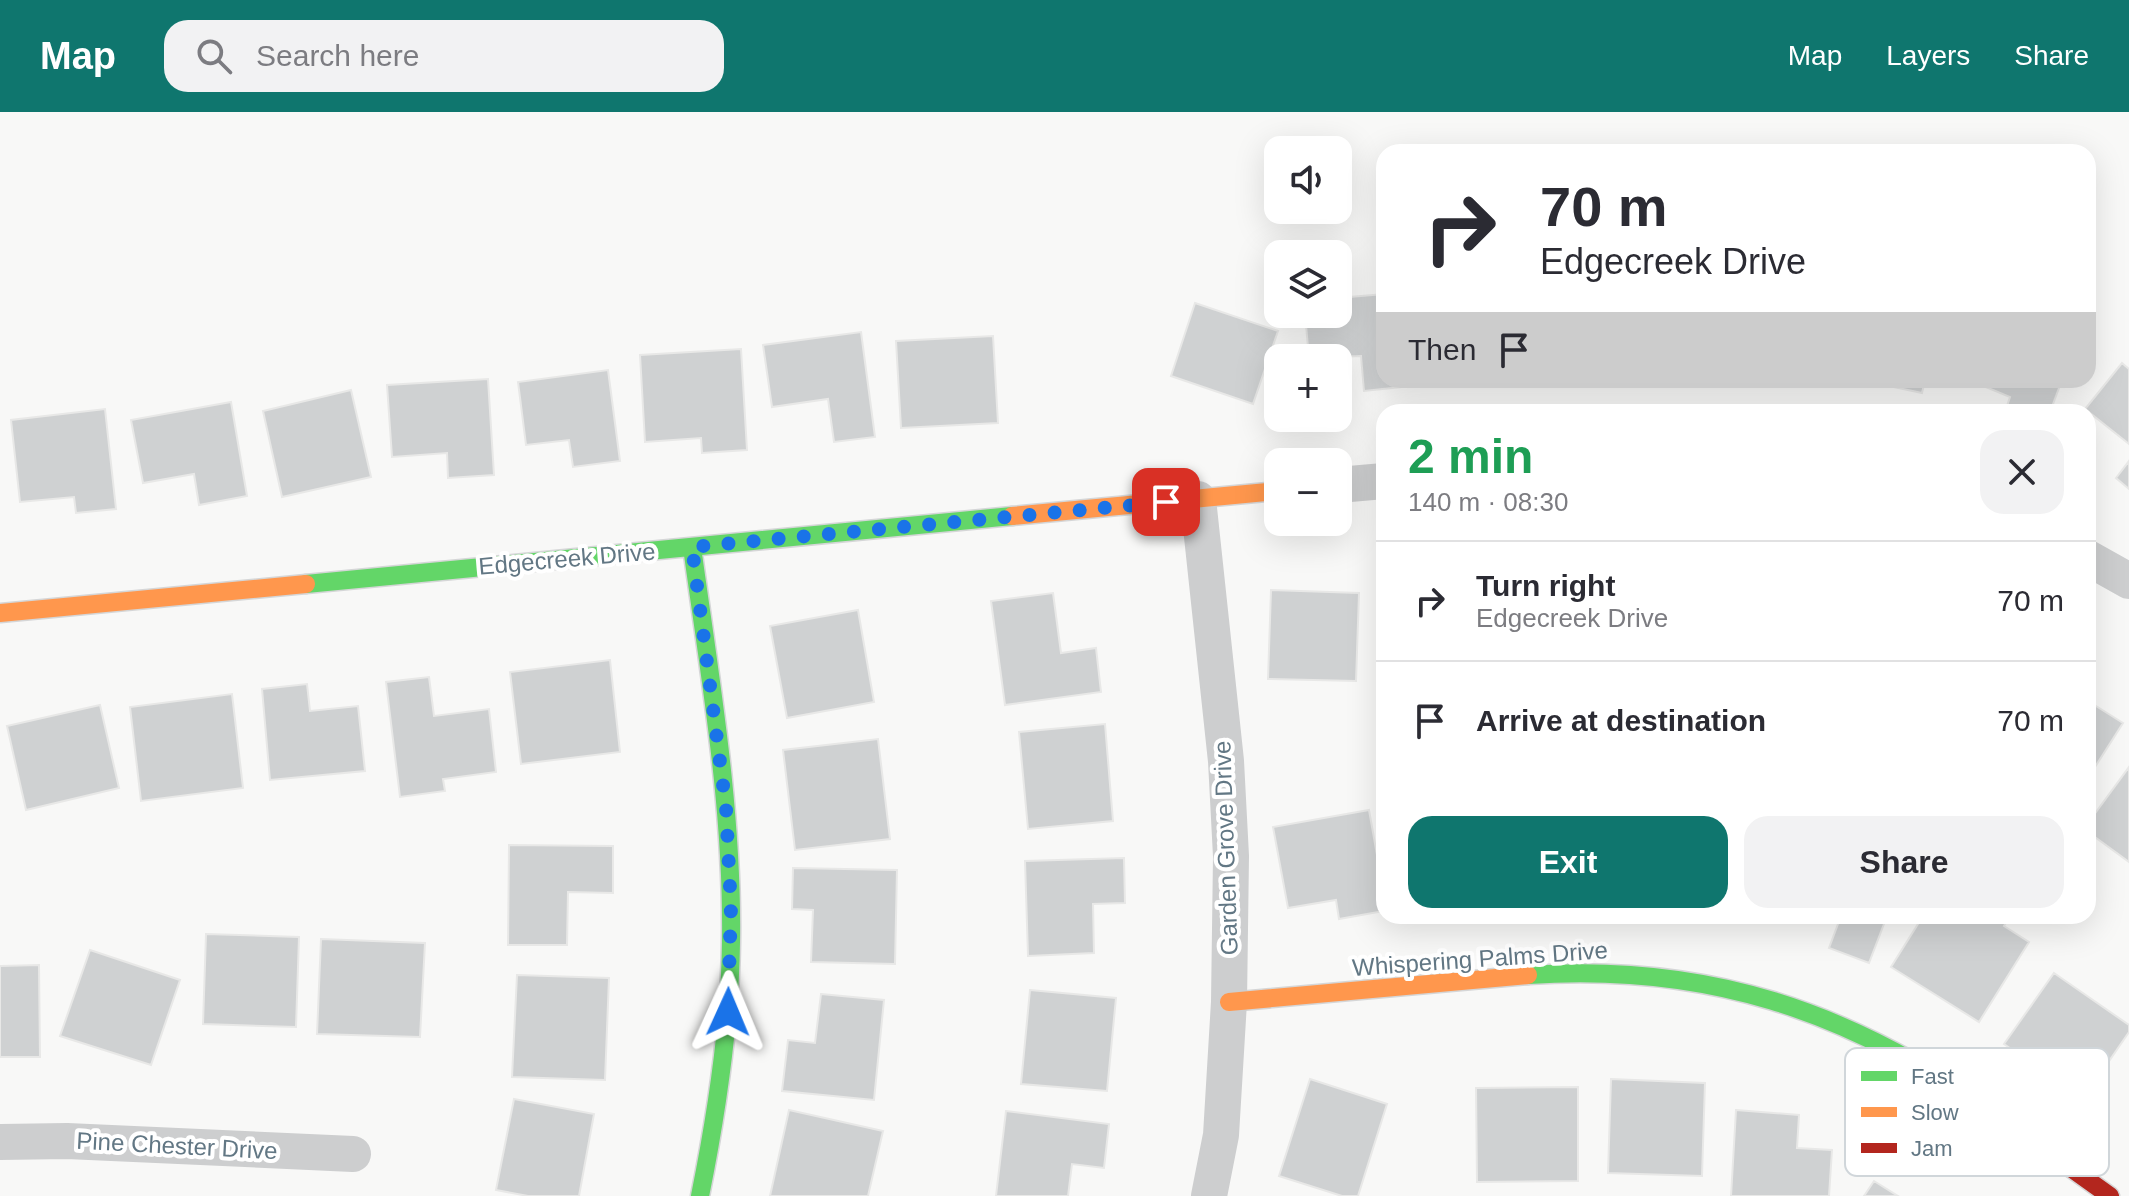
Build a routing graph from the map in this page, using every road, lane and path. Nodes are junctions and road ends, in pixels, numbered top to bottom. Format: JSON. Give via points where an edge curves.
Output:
{"nodes":[{"id":1,"x":1376,"y":482,"type":"edge"},
{"id":2,"x":1352,"y":484,"type":"edge"},
{"id":3,"x":1264,"y":492,"type":"edge"},
{"id":4,"x":1198,"y":499,"type":"junction"},
{"id":5,"x":692,"y":547,"type":"junction"},
{"id":6,"x":2096,"y":562,"type":"edge"},
{"id":7,"x":2129,"y":581,"type":"edge"},
{"id":8,"x":0,"y":613,"type":"edge"},
{"id":9,"x":1229,"y":1002,"type":"junction"},
{"id":10,"x":1889,"y":1048,"type":"edge"},
{"id":11,"x":0,"y":1142,"type":"edge"},
{"id":12,"x":353,"y":1154,"type":"dead end"},
{"id":13,"x":2081,"y":1176,"type":"edge"},
{"id":14,"x":700,"y":1196,"type":"edge"},
{"id":15,"x":1209,"y":1196,"type":"edge"},
{"id":16,"x":2110,"y":1196,"type":"edge"}],
"edges":[{"from":1,"to":2,"type":"street"},
{"from":3,"to":4,"type":"street","name":"Edgecreek Drive"},
{"from":4,"to":5,"type":"street","name":"Edgecreek Drive"},
{"from":4,"to":9,"type":"street","name":"Garden Grove Drive","via":[[1226,761]]},
{"from":5,"to":8,"type":"street","name":"Edgecreek Drive"},
{"from":5,"to":14,"type":"street","via":[[726,808],[731,907],[728,1012],[716,1122]]},
{"from":6,"to":7,"type":"street"},
{"from":9,"to":10,"type":"street","name":"Whispering Palms Drive","via":[[1606,973],[1727,988],[1786,1004]]},
{"from":9,"to":15,"type":"street","name":"Garden Grove Drive","via":[[1221,1135]]},
{"from":11,"to":12,"type":"street","name":"Pine Chester Drive"},
{"from":13,"to":16,"type":"street","name":"Whispering Palms Drive"}]}
